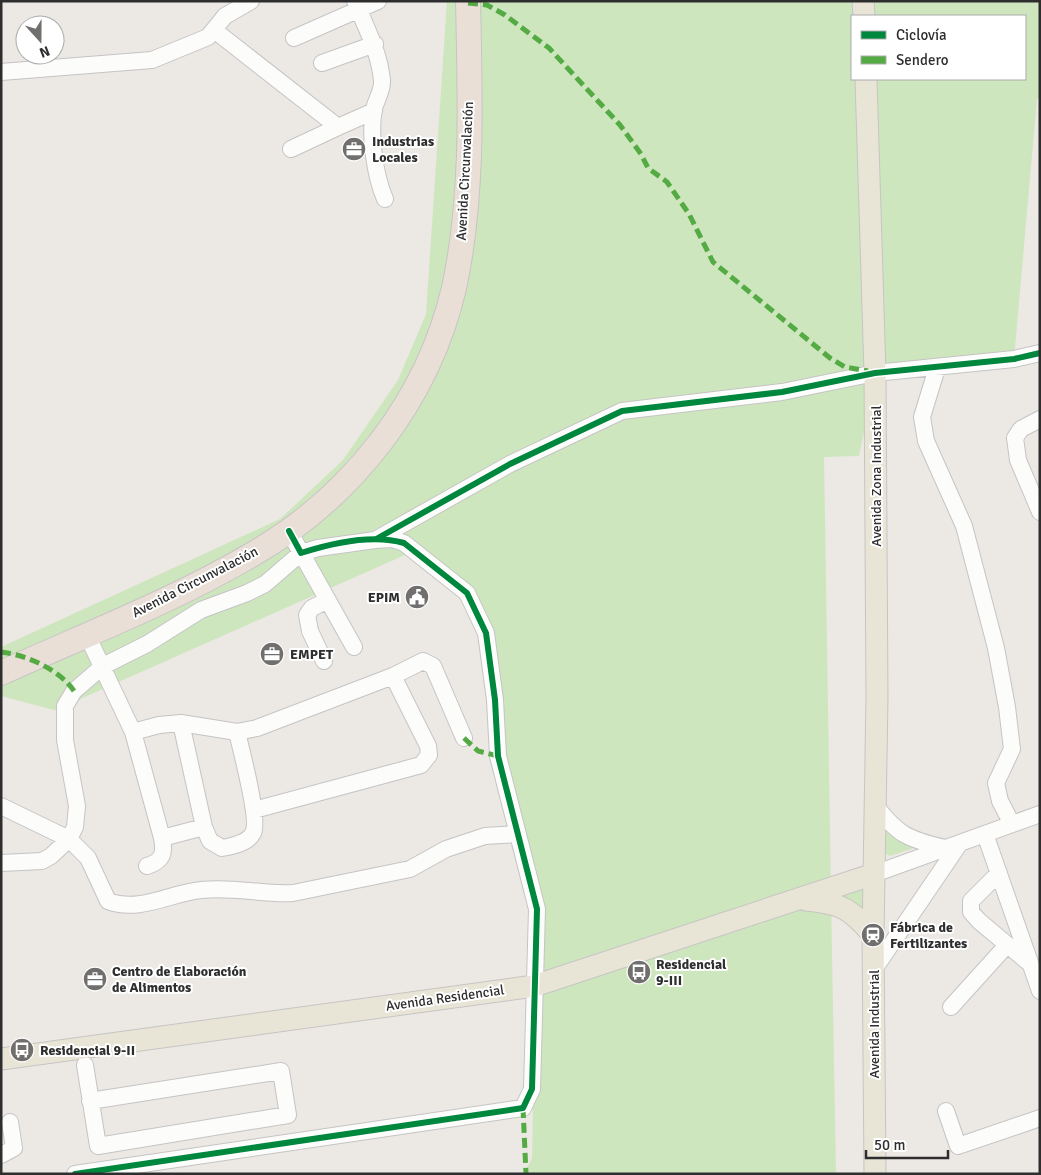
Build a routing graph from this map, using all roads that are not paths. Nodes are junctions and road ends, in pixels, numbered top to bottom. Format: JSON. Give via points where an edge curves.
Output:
{"nodes":[{"id":1,"x":251,"y":1,"type":"edge"},
{"id":2,"x":378,"y":1,"type":"edge"},
{"id":3,"x":468,"y":1,"type":"edge"},
{"id":4,"x":863,"y":1,"type":"edge"},
{"id":5,"x":357,"y":6,"type":"edge"},
{"id":6,"x":864,"y":15,"type":"edge"},
{"id":7,"x":211,"y":34,"type":"junction"},
{"id":8,"x":294,"y":38,"type":"dead end"},
{"id":9,"x":375,"y":44,"type":"junction"},
{"id":10,"x":322,"y":63,"type":"dead end"},
{"id":11,"x":1,"y":72,"type":"edge"},
{"id":12,"x":866,"y":80,"type":"edge"},
{"id":13,"x":374,"y":110,"type":"junction"},
{"id":14,"x":338,"y":127,"type":"junction"},
{"id":15,"x":291,"y":149,"type":"dead end"},
{"id":16,"x":385,"y":199,"type":"dead end"},
{"id":17,"x":1040,"y":353,"type":"edge"},
{"id":18,"x":937,"y":368,"type":"junction"},
{"id":19,"x":876,"y":373,"type":"junction"},
{"id":20,"x":1040,"y":419,"type":"edge"},
{"id":21,"x":1040,"y":512,"type":"edge"},
{"id":22,"x":415,"y":518,"type":"junction"},
{"id":23,"x":289,"y":531,"type":"junction"},
{"id":24,"x":375,"y":540,"type":"junction"},
{"id":25,"x":404,"y":543,"type":"junction"},
{"id":26,"x":301,"y":553,"type":"junction"},
{"id":27,"x":328,"y":600,"type":"junction"},
{"id":28,"x":87,"y":634,"type":"junction"},
{"id":29,"x":354,"y":647,"type":"dead end"},
{"id":30,"x":324,"y":660,"type":"dead end"},
{"id":31,"x":104,"y":666,"type":"junction"},
{"id":32,"x":1,"y":673,"type":"edge"},
{"id":33,"x":393,"y":676,"type":"junction"},
{"id":34,"x":181,"y":723,"type":"junction"},
{"id":35,"x":133,"y":732,"type":"junction"},
{"id":36,"x":237,"y":732,"type":"junction"},
{"id":37,"x":464,"y":738,"type":"dead end"},
{"id":38,"x":874,"y":804,"type":"junction"},
{"id":39,"x":1,"y":806,"type":"edge"},
{"id":40,"x":254,"y":810,"type":"junction"},
{"id":41,"x":1040,"y":814,"type":"edge"},
{"id":42,"x":1012,"y":824,"type":"junction"},
{"id":43,"x":204,"y":827,"type":"junction"},
{"id":44,"x":518,"y":834,"type":"junction"},
{"id":45,"x":985,"y":834,"type":"junction"},
{"id":46,"x":162,"y":838,"type":"junction"},
{"id":47,"x":69,"y":839,"type":"junction"},
{"id":48,"x":952,"y":846,"type":"junction"},
{"id":49,"x":1,"y":863,"type":"edge"},
{"id":50,"x":147,"y":866,"type":"dead end"},
{"id":51,"x":999,"y":873,"type":"junction"},
{"id":52,"x":874,"y":874,"type":"junction"},
{"id":53,"x":798,"y":899,"type":"junction"},
{"id":54,"x":873,"y":935,"type":"junction"},
{"id":55,"x":1008,"y":945,"type":"junction"},
{"id":56,"x":1028,"y":962,"type":"junction"},
{"id":57,"x":875,"y":968,"type":"junction"},
{"id":58,"x":534,"y":986,"type":"junction"},
{"id":59,"x":1040,"y":991,"type":"edge"},
{"id":60,"x":951,"y":1008,"type":"dead end"},
{"id":61,"x":98,"y":1045,"type":"junction"},
{"id":62,"x":65,"y":1051,"type":"junction"},
{"id":63,"x":1,"y":1059,"type":"edge"},
{"id":64,"x":85,"y":1065,"type":"junction"},
{"id":65,"x":90,"y":1101,"type":"junction"},
{"id":66,"x":946,"y":1111,"type":"dead end"},
{"id":67,"x":1040,"y":1118,"type":"edge"},
{"id":68,"x":10,"y":1122,"type":"dead end"},
{"id":69,"x":1,"y":1155,"type":"edge"},
{"id":70,"x":75,"y":1174,"type":"edge"},
{"id":71,"x":875,"y":1174,"type":"edge"}],
"edges":[{"from":1,"to":7,"type":"street","via":[[225,16]]},
{"from":2,"to":5,"type":"street"},
{"from":3,"to":23,"type":"highway","name":"Avenida Circunvalación","via":[[466,200],[462,242],[446,318],[414,391],[386,435],[330,499]]},
{"from":4,"to":6,"type":"main road"},
{"from":5,"to":8,"type":"street"},
{"from":5,"to":9,"type":"street"},
{"from":7,"to":11,"type":"street","via":[[152,60]]},
{"from":7,"to":14,"type":"street"},
{"from":9,"to":10,"type":"street"},
{"from":9,"to":13,"type":"street","via":[[383,83]]},
{"from":12,"to":19,"type":"main road","name":"Avenida Zona Industrial"},
{"from":13,"to":14,"type":"street"},
{"from":13,"to":16,"type":"street","via":[[374,157],[377,181]]},
{"from":14,"to":15,"type":"street"},
{"from":17,"to":18,"type":"street"},
{"from":18,"to":19,"type":"street"},
{"from":18,"to":42,"type":"street","via":[[922,417],[926,441],[964,526],[996,648],[1012,748],[996,782],[1000,802]]},
{"from":19,"to":22,"type":"street","via":[[782,392],[622,412],[510,464]]},
{"from":19,"to":38,"type":"main road","name":"Avenida Zona Industrial","via":[[877,698]]},
{"from":20,"to":21,"type":"street","via":[[1021,430],[1015,438],[1018,460]]},
{"from":22,"to":24,"type":"street"},
{"from":22,"to":25,"type":"street","via":[[405,531]]},
{"from":23,"to":26,"type":"street"},
{"from":23,"to":28,"type":"highway","name":"Avenida Circunvalación","via":[[221,572]]},
{"from":24,"to":25,"type":"street"},
{"from":24,"to":26,"type":"street"},
{"from":25,"to":44,"type":"street","via":[[467,593],[486,633],[498,756]]},
{"from":26,"to":27,"type":"street"},
{"from":26,"to":31,"type":"street","via":[[265,584],[201,610]]},
{"from":27,"to":29,"type":"street"},
{"from":27,"to":30,"type":"street","via":[[312,608],[307,615],[310,631]]},
{"from":28,"to":31,"type":"street"},
{"from":28,"to":32,"type":"highway","name":"Avenida Circunvalación"},
{"from":31,"to":35,"type":"street"},
{"from":31,"to":47,"type":"street","via":[[74,691],[65,706],[65,740],[77,806],[75,827]]},
{"from":33,"to":36,"type":"street","via":[[287,718]]},
{"from":33,"to":37,"type":"street","via":[[423,661],[433,666]]},
{"from":33,"to":40,"type":"street","via":[[428,746],[429,755],[422,765]]},
{"from":34,"to":35,"type":"street"},
{"from":34,"to":36,"type":"street"},
{"from":34,"to":43,"type":"street"},
{"from":35,"to":46,"type":"street"},
{"from":36,"to":40,"type":"street"},
{"from":38,"to":48,"type":"street","via":[[895,830],[915,841]]},
{"from":38,"to":52,"type":"main road","name":"Avenida Zona Industrial"},
{"from":39,"to":47,"type":"street"},
{"from":40,"to":43,"type":"street","via":[[255,830],[251,836],[232,846],[214,846]]},
{"from":41,"to":42,"type":"street"},
{"from":42,"to":45,"type":"street"},
{"from":43,"to":46,"type":"street"},
{"from":44,"to":47,"type":"street","via":[[485,836],[446,850],[410,869],[293,893],[220,888],[119,906],[108,901],[88,858]]},
{"from":44,"to":58,"type":"street","via":[[537,909]]},
{"from":45,"to":48,"type":"street"},
{"from":45,"to":51,"type":"street"},
{"from":46,"to":50,"type":"street","via":[[163,856]]},
{"from":47,"to":49,"type":"street","via":[[42,861]]},
{"from":48,"to":52,"type":"street"},
{"from":48,"to":57,"type":"street"},
{"from":51,"to":55,"type":"street","via":[[972,901],[971,912]]},
{"from":51,"to":56,"type":"street"},
{"from":52,"to":53,"type":"main road","name":"Avenida Residencial"},
{"from":52,"to":54,"type":"main road","name":"Avenida Industrial"},
{"from":53,"to":54,"type":"main road","via":[[831,902],[848,909]]},
{"from":53,"to":58,"type":"main road","name":"Avenida Residencial"},
{"from":54,"to":57,"type":"main road","name":"Avenida Industrial"},
{"from":55,"to":56,"type":"street"},
{"from":55,"to":60,"type":"street"},
{"from":56,"to":59,"type":"street"},
{"from":57,"to":71,"type":"main road","name":"Avenida Industrial"},
{"from":58,"to":61,"type":"main road","name":"Avenida Residencial"},
{"from":58,"to":70,"type":"street","via":[[532,1089],[523,1108]]},
{"from":61,"to":62,"type":"main road","name":"Avenida Residencial"},
{"from":61,"to":64,"type":"street"},
{"from":62,"to":63,"type":"main road","name":"Avenida Residencial"},
{"from":62,"to":64,"type":"street"},
{"from":64,"to":65,"type":"street"},
{"from":65,"to":65,"type":"street","via":[[98,1146],[288,1115],[281,1071]]},
{"from":66,"to":67,"type":"street","via":[[958,1146]]},
{"from":68,"to":69,"type":"street","via":[[14,1148]]}]}
